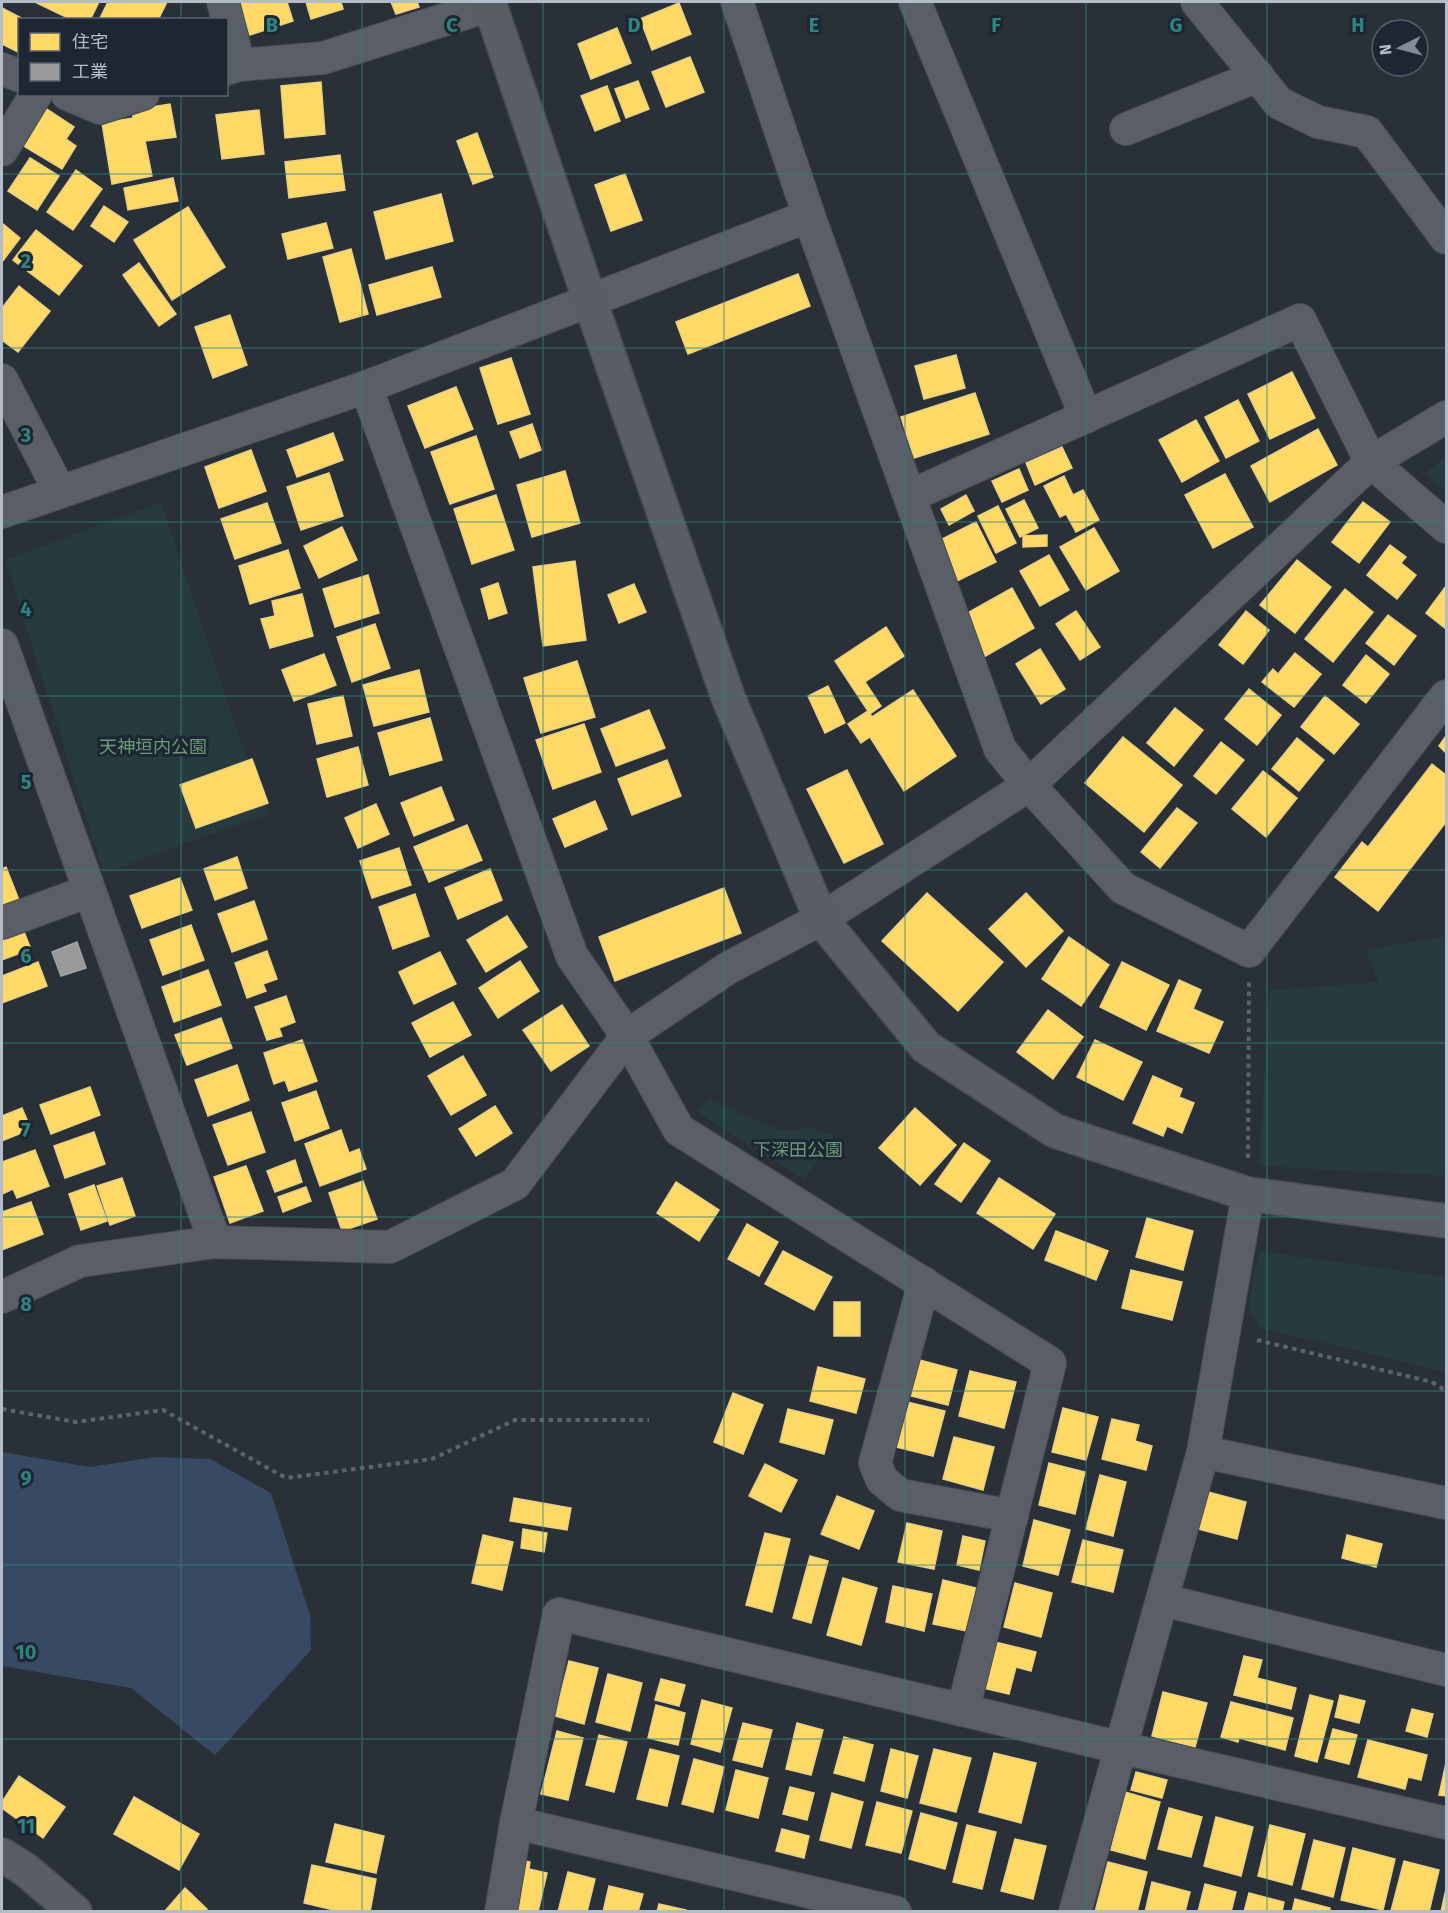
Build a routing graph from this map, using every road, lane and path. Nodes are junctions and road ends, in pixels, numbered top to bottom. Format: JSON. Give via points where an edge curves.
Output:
{"nodes":[{"id":1,"x":223,"y":2,"type":"edge"},
{"id":2,"x":737,"y":2,"type":"edge"},
{"id":3,"x":915,"y":2,"type":"edge"},
{"id":4,"x":1197,"y":2,"type":"edge"},
{"id":5,"x":490,"y":3,"type":"edge"},
{"id":6,"x":225,"y":18,"type":"edge"},
{"id":7,"x":228,"y":34,"type":"edge"},
{"id":8,"x":233,"y":67,"type":"edge"},
{"id":9,"x":2,"y":69,"type":"edge"},
{"id":10,"x":18,"y":75,"type":"edge"},
{"id":11,"x":1258,"y":76,"type":"junction"},
{"id":12,"x":35,"y":96,"type":"edge"},
{"id":13,"x":72,"y":96,"type":"edge"},
{"id":14,"x":137,"y":96,"type":"edge"},
{"id":15,"x":1126,"y":129,"type":"dead end"},
{"id":16,"x":2,"y":150,"type":"edge"},
{"id":17,"x":809,"y":216,"type":"junction"},
{"id":18,"x":1446,"y":238,"type":"edge"},
{"id":19,"x":590,"y":301,"type":"junction"},
{"id":20,"x":2,"y":380,"type":"edge"},
{"id":21,"x":366,"y":387,"type":"junction"},
{"id":22,"x":1086,"y":417,"type":"junction"},
{"id":23,"x":1446,"y":417,"type":"edge"},
{"id":24,"x":1371,"y":462,"type":"junction"},
{"id":25,"x":60,"y":492,"type":"junction"},
{"id":26,"x":910,"y":496,"type":"junction"},
{"id":27,"x":2,"y":512,"type":"edge"},
{"id":28,"x":1446,"y":527,"type":"edge"},
{"id":29,"x":2,"y":645,"type":"edge"},
{"id":30,"x":1446,"y":696,"type":"edge"},
{"id":31,"x":1029,"y":785,"type":"junction"},
{"id":32,"x":89,"y":891,"type":"junction"},
{"id":33,"x":821,"y":919,"type":"junction"},
{"id":34,"x":2,"y":923,"type":"edge"},
{"id":35,"x":1249,"y":951,"type":"junction"},
{"id":36,"x":627,"y":1036,"type":"junction"},
{"id":37,"x":1248,"y":1194,"type":"junction"},
{"id":38,"x":1446,"y":1221,"type":"edge"},
{"id":39,"x":215,"y":1242,"type":"junction"},
{"id":40,"x":924,"y":1283,"type":"junction"},
{"id":41,"x":2,"y":1297,"type":"edge"},
{"id":42,"x":1224,"y":1333,"type":"junction"},
{"id":43,"x":1446,"y":1391,"type":"edge"},
{"id":44,"x":2,"y":1408,"type":"edge"},
{"id":45,"x":649,"y":1420,"type":"dead end"},
{"id":46,"x":1203,"y":1452,"type":"junction"},
{"id":47,"x":1446,"y":1503,"type":"edge"},
{"id":48,"x":1012,"y":1516,"type":"junction"},
{"id":49,"x":1162,"y":1600,"type":"junction"},
{"id":50,"x":1446,"y":1670,"type":"edge"},
{"id":51,"x":963,"y":1710,"type":"junction"},
{"id":52,"x":1122,"y":1748,"type":"junction"},
{"id":53,"x":516,"y":1823,"type":"junction"},
{"id":54,"x":1446,"y":1823,"type":"edge"},
{"id":55,"x":2,"y":1855,"type":"edge"},
{"id":56,"x":75,"y":1911,"type":"edge"},
{"id":57,"x":501,"y":1911,"type":"edge"},
{"id":58,"x":896,"y":1911,"type":"edge"},
{"id":59,"x":1075,"y":1911,"type":"edge"}],
"edges":[{"from":1,"to":6,"type":"street"},
{"from":2,"to":17,"type":"street"},
{"from":3,"to":22,"type":"street"},
{"from":4,"to":11,"type":"street"},
{"from":5,"to":8,"type":"street","via":[[323,58]]},
{"from":5,"to":19,"type":"street"},
{"from":7,"to":8,"type":"street"},
{"from":9,"to":10,"type":"street"},
{"from":11,"to":15,"type":"street"},
{"from":11,"to":18,"type":"street","via":[[1279,103],[1318,122],[1367,132]]},
{"from":12,"to":16,"type":"street"},
{"from":13,"to":14,"type":"street","via":[[100,108]]},
{"from":17,"to":19,"type":"street"},
{"from":17,"to":26,"type":"street"},
{"from":19,"to":21,"type":"street"},
{"from":19,"to":33,"type":"street","via":[[728,698]]},
{"from":20,"to":25,"type":"street"},
{"from":21,"to":25,"type":"street"},
{"from":21,"to":36,"type":"street","via":[[572,956]]},
{"from":22,"to":24,"type":"street","via":[[1300,320]]},
{"from":22,"to":26,"type":"street"},
{"from":23,"to":24,"type":"street"},
{"from":24,"to":28,"type":"street"},
{"from":24,"to":31,"type":"street"},
{"from":25,"to":27,"type":"street"},
{"from":26,"to":31,"type":"street","via":[[1000,749]]},
{"from":29,"to":32,"type":"street"},
{"from":30,"to":35,"type":"street"},
{"from":31,"to":33,"type":"street"},
{"from":31,"to":35,"type":"street","via":[[1123,888]]},
{"from":32,"to":34,"type":"street"},
{"from":32,"to":39,"type":"street"},
{"from":33,"to":36,"type":"street","via":[[728,968]]},
{"from":33,"to":37,"type":"street","via":[[926,1047],[1045,1125]]},
{"from":35,"to":37,"type":"path"},
{"from":36,"to":39,"type":"street","via":[[515,1184],[390,1247]]},
{"from":36,"to":40,"type":"street","via":[[679,1130]]},
{"from":37,"to":38,"type":"street"},
{"from":37,"to":42,"type":"street"},
{"from":39,"to":41,"type":"street","via":[[80,1261]]},
{"from":40,"to":48,"type":"street","via":[[1050,1363]]},
{"from":40,"to":48,"type":"street","via":[[875,1463],[882,1480],[900,1495]]},
{"from":42,"to":43,"type":"path","via":[[1432,1382]]},
{"from":42,"to":46,"type":"street"},
{"from":44,"to":45,"type":"path","via":[[76,1422],[163,1410],[286,1478],[432,1459],[515,1420]]},
{"from":46,"to":47,"type":"street"},
{"from":46,"to":49,"type":"street"},
{"from":48,"to":51,"type":"street"},
{"from":49,"to":50,"type":"street"},
{"from":49,"to":52,"type":"street"},
{"from":51,"to":52,"type":"street"},
{"from":51,"to":53,"type":"street","via":[[559,1614]]},
{"from":52,"to":54,"type":"street"},
{"from":52,"to":59,"type":"street"},
{"from":53,"to":57,"type":"street"},
{"from":53,"to":58,"type":"street"},
{"from":55,"to":56,"type":"street"}]}
